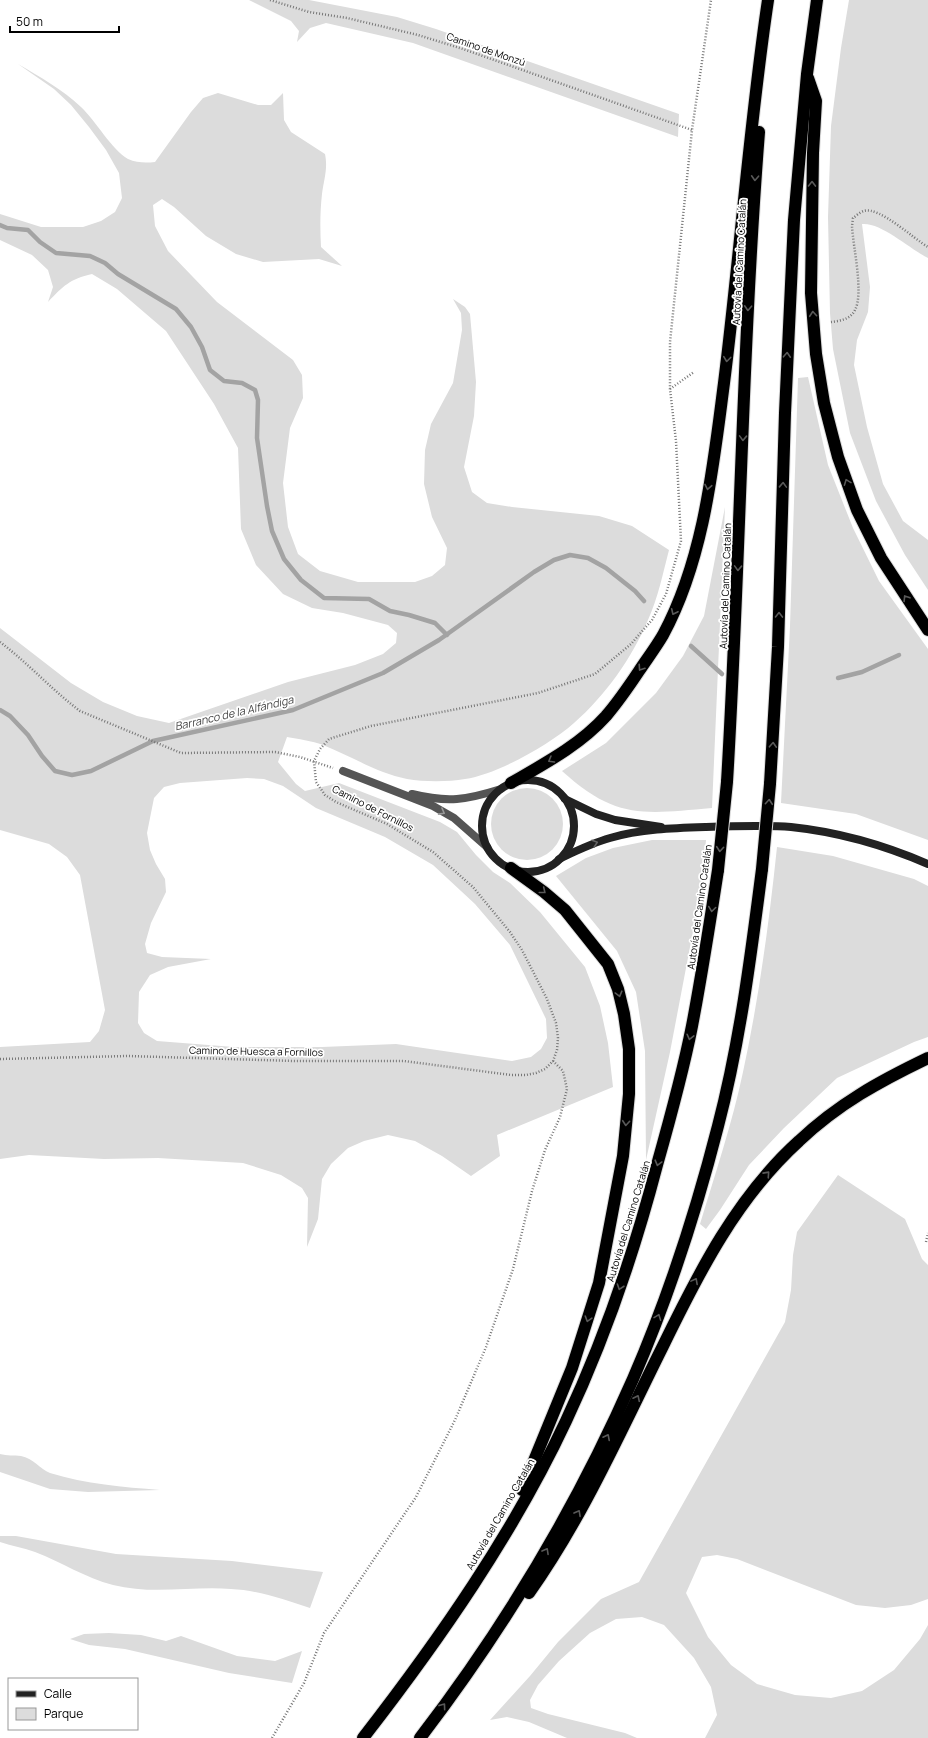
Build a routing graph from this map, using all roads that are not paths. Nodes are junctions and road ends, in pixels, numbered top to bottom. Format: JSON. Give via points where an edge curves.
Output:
{"nodes":[{"id":1,"x":768,"y":0,"type":"edge"},
{"id":2,"x":773,"y":0,"type":"edge"},
{"id":3,"x":817,"y":0,"type":"edge"},
{"id":4,"x":807,"y":74,"type":"junction"},
{"id":5,"x":928,"y":630,"type":"edge"},
{"id":6,"x":343,"y":771,"type":"road end"},
{"id":7,"x":380,"y":785,"type":"junction"},
{"id":8,"x":506,"y":786,"type":"junction"},
{"id":9,"x":565,"y":799,"type":"junction"},
{"id":10,"x":673,"y":828,"type":"junction"},
{"id":11,"x":487,"y":847,"type":"junction"},
{"id":12,"x":559,"y":859,"type":"junction"},
{"id":13,"x":928,"y":864,"type":"edge"},
{"id":14,"x":511,"y":868,"type":"junction"},
{"id":15,"x":928,"y":1058,"type":"edge"},
{"id":16,"x":459,"y":1608,"type":"junction"},
{"id":17,"x":476,"y":1660,"type":"junction"},
{"id":18,"x":363,"y":1738,"type":"edge"},
{"id":19,"x":420,"y":1738,"type":"edge"}],
"edges":[{"from":1,"to":8,"type":"highway","one_way":true,"via":[[757,75],[730,335],[715,451],[698,545],[680,598],[663,636],[620,699],[591,730],[563,752]]},
{"from":2,"to":16,"type":"highway","name":"Autovía del Camino Catalán","one_way":true,"bridge":true,"via":[[762,89],[751,249],[727,782],[707,946],[686,1050],[640,1229],[606,1329],[566,1421],[526,1499]]},
{"from":3,"to":4,"type":"highway"},
{"from":5,"to":4,"type":"highway","one_way":true,"via":[[881,558],[857,510],[838,457],[824,403],[816,354],[811,293],[812,161],[816,101]]},
{"from":17,"to":4,"type":"highway","one_way":true,"bridge":true,"via":[[493,1638],[537,1567],[608,1434],[634,1377],[658,1316],[698,1197],[718,1125],[740,1022],[752,950],[770,784],[778,647],[790,294],[798,162]]},
{"from":6,"to":7,"type":"street","name":"Camino de Fornillos"},
{"from":7,"to":8,"type":"street","via":[[430,798],[451,800],[473,798]]},
{"from":7,"to":11,"type":"street","one_way":true,"via":[[454,818]]},
{"from":8,"to":9,"type":"main road","via":[[521,780],[532,780],[545,783]]},
{"from":8,"to":11,"type":"main road","via":[[487,805],[483,815]]},
{"from":9,"to":10,"type":"main road","via":[[615,820]]},
{"from":9,"to":12,"type":"main road","via":[[572,814],[573,830],[566,850]]},
{"from":12,"to":10,"type":"main road","one_way":true,"via":[[610,838]]},
{"from":10,"to":13,"type":"main road","via":[[774,827],[831,833],[871,843]]},
{"from":11,"to":14,"type":"main road","via":[[502,863]]},
{"from":12,"to":14,"type":"main road","via":[[538,871]]},
{"from":14,"to":16,"type":"highway","one_way":true,"via":[[565,910],[608,964],[618,988],[624,1014],[629,1049],[629,1094],[623,1156],[614,1210],[598,1283],[572,1368],[525,1483]]},
{"from":17,"to":15,"type":"highway","one_way":true,"via":[[514,1616],[550,1564],[603,1467],[695,1281],[742,1205],[766,1175],[824,1119],[860,1093]]},
{"from":16,"to":18,"type":"highway","name":"Autovía del Camino Catalán"},
{"from":19,"to":17,"type":"highway","one_way":true}]}
